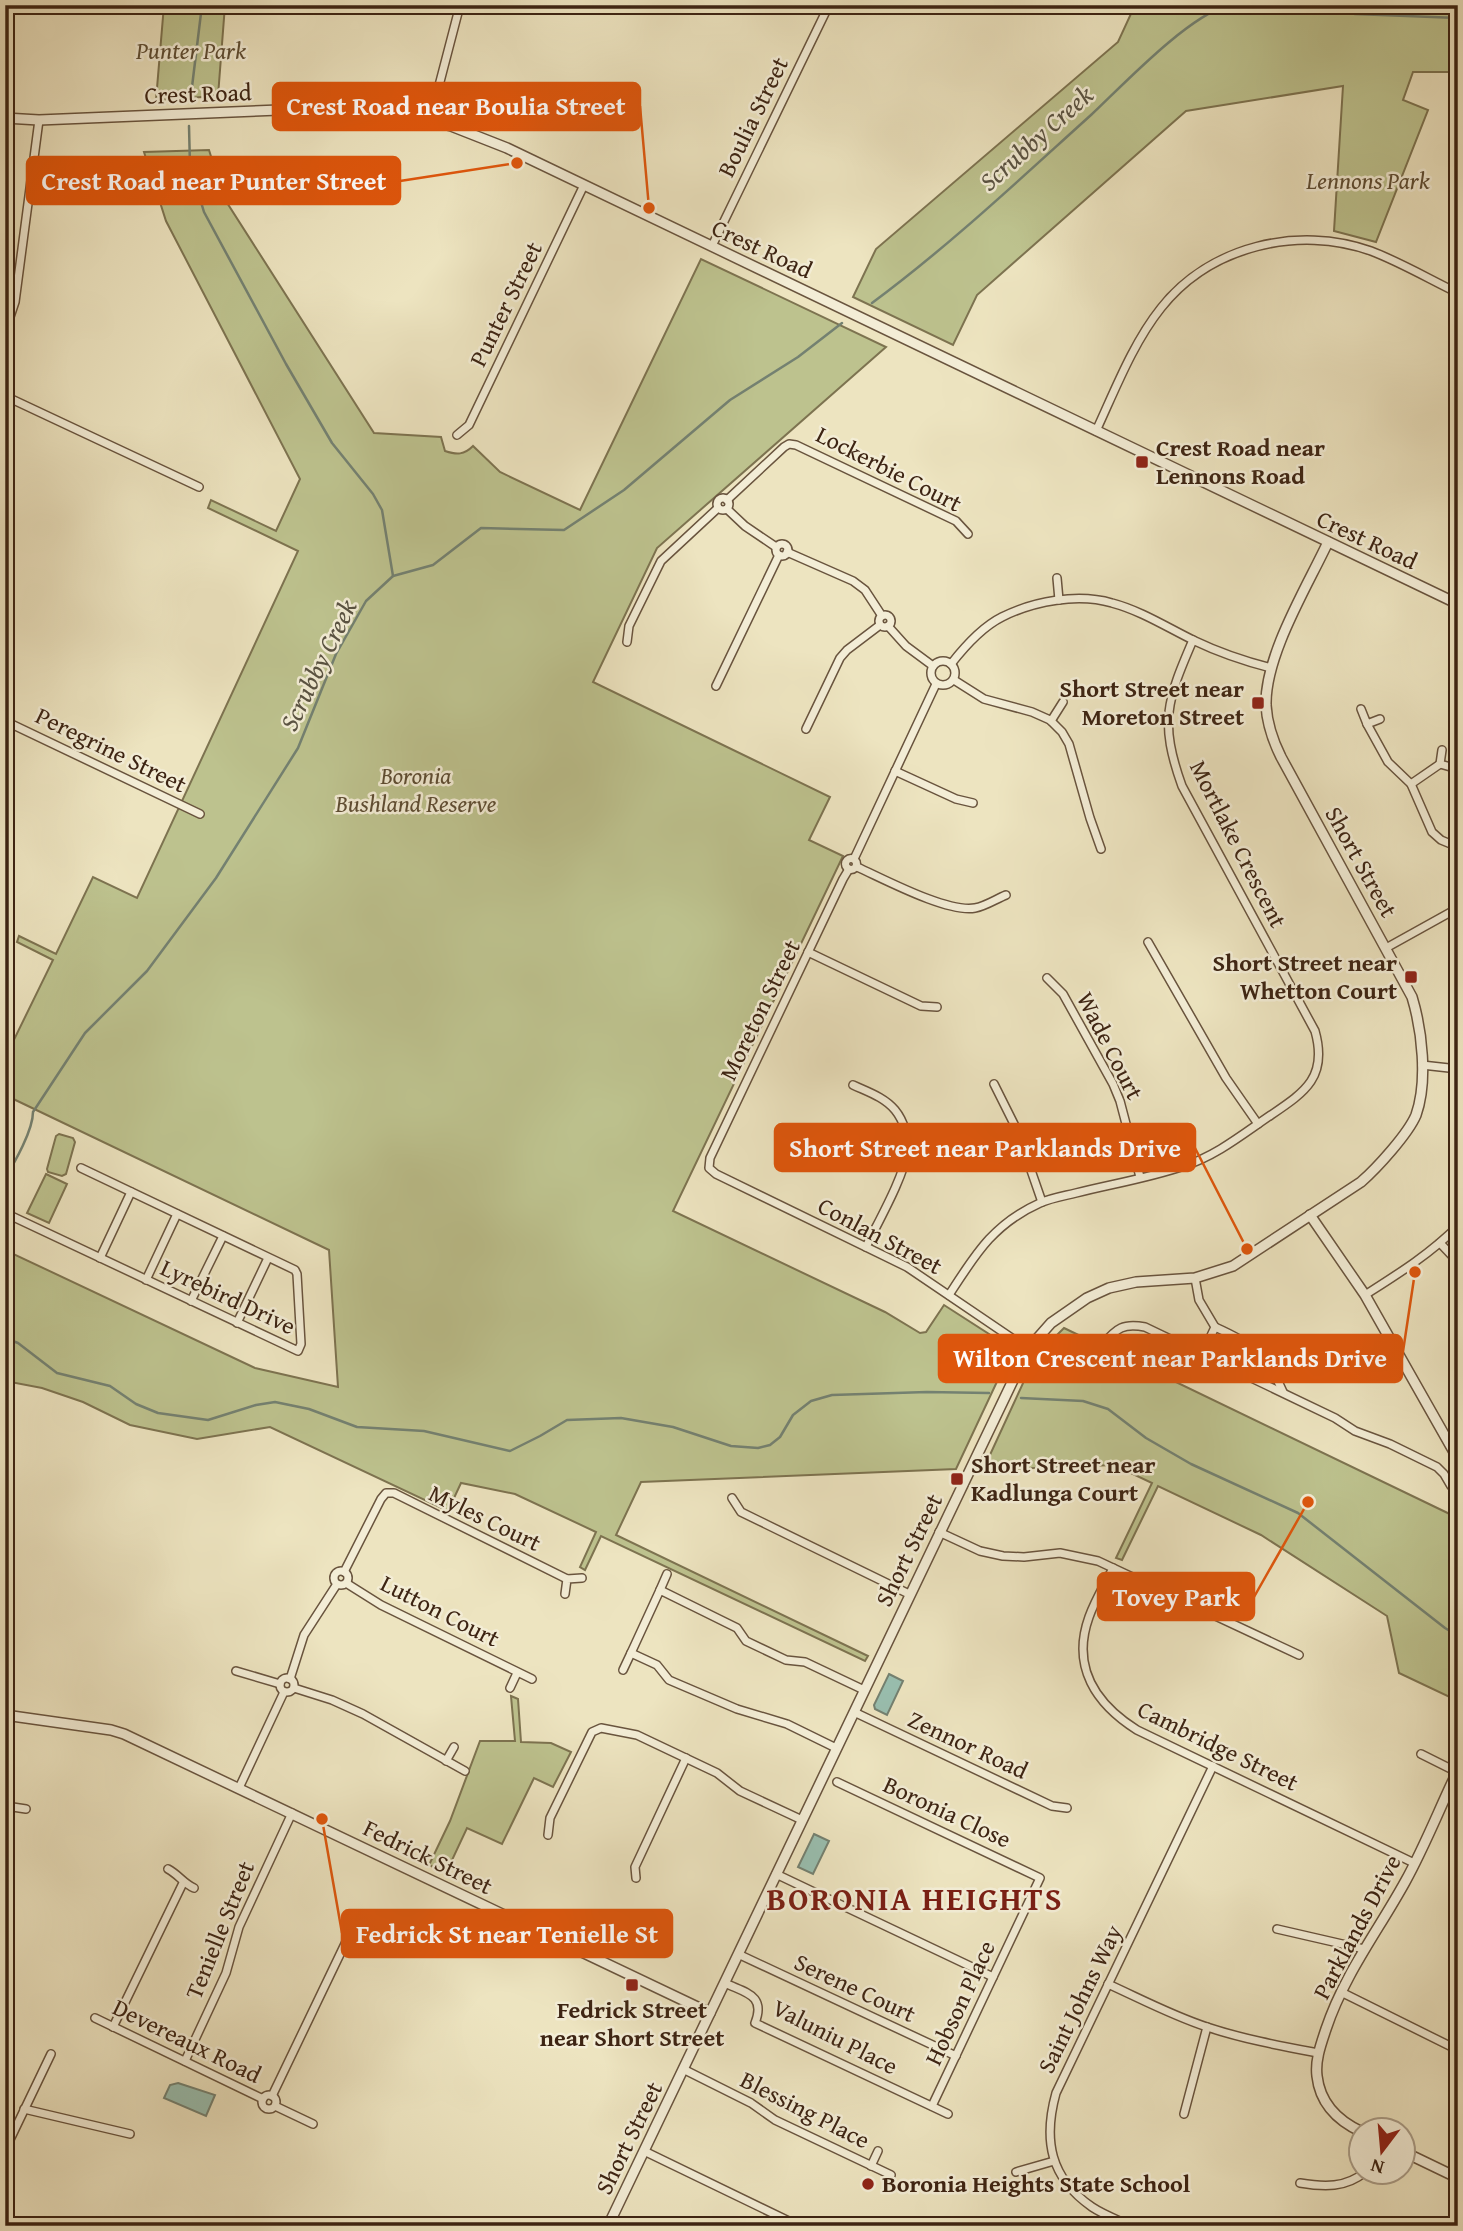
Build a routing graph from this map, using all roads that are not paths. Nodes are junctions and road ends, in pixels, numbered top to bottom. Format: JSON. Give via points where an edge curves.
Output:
{"nodes":[{"id":1,"x":460,"y":5,"type":"edge"},
{"id":2,"x":829,"y":5,"type":"edge"},
{"id":3,"x":5,"y":118,"type":"edge"},
{"id":4,"x":39,"y":120,"type":"junction"},
{"id":5,"x":430,"y":120,"type":"junction"},
{"id":6,"x":584,"y":185,"type":"junction"},
{"id":7,"x":712,"y":246,"type":"junction"},
{"id":8,"x":1458,"y":293,"type":"edge"},
{"id":9,"x":5,"y":332,"type":"edge"},
{"id":10,"x":5,"y":396,"type":"edge"},
{"id":11,"x":1096,"y":431,"type":"junction"},
{"id":12,"x":457,"y":436,"type":"dead end"},
{"id":13,"x":199,"y":487,"type":"dead end"},
{"id":14,"x":724,"y":506,"type":"junction"},
{"id":15,"x":968,"y":534,"type":"dead end"},
{"id":16,"x":1328,"y":542,"type":"junction"},
{"id":17,"x":781,"y":552,"type":"junction"},
{"id":18,"x":1057,"y":578,"type":"dead end"},
{"id":19,"x":1059,"y":600,"type":"junction"},
{"id":20,"x":1458,"y":604,"type":"edge"},
{"id":21,"x":883,"y":622,"type":"junction"},
{"id":22,"x":1193,"y":640,"type":"junction"},
{"id":23,"x":627,"y":642,"type":"dead end"},
{"id":24,"x":951,"y":664,"type":"junction"},
{"id":25,"x":933,"y":666,"type":"junction"},
{"id":26,"x":1271,"y":668,"type":"junction"},
{"id":27,"x":954,"y":680,"type":"junction"},
{"id":28,"x":936,"y":684,"type":"junction"},
{"id":29,"x":716,"y":686,"type":"dead end"},
{"id":30,"x":1063,"y":702,"type":"dead end"},
{"id":31,"x":1361,"y":709,"type":"dead end"},
{"id":32,"x":1380,"y":719,"type":"dead end"},
{"id":33,"x":1051,"y":721,"type":"junction"},
{"id":34,"x":5,"y":722,"type":"edge"},
{"id":35,"x":1367,"y":724,"type":"junction"},
{"id":36,"x":806,"y":729,"type":"dead end"},
{"id":37,"x":1441,"y":750,"type":"dead end"},
{"id":38,"x":1440,"y":764,"type":"junction"},
{"id":39,"x":1454,"y":768,"type":"dead end"},
{"id":40,"x":895,"y":771,"type":"junction"},
{"id":41,"x":1411,"y":784,"type":"junction"},
{"id":42,"x":973,"y":803,"type":"dead end"},
{"id":43,"x":200,"y":814,"type":"dead end"},
{"id":44,"x":1458,"y":847,"type":"edge"},
{"id":45,"x":1101,"y":849,"type":"dead end"},
{"id":46,"x":853,"y":865,"type":"junction"},
{"id":47,"x":1006,"y":895,"type":"dead end"},
{"id":48,"x":1458,"y":908,"type":"edge"},
{"id":49,"x":1148,"y":942,"type":"dead end"},
{"id":50,"x":1386,"y":948,"type":"junction"},
{"id":51,"x":808,"y":953,"type":"junction"},
{"id":52,"x":1048,"y":978,"type":"dead end"},
{"id":53,"x":937,"y":1007,"type":"dead end"},
{"id":54,"x":1422,"y":1065,"type":"junction"},
{"id":55,"x":1458,"y":1069,"type":"edge"},
{"id":56,"x":995,"y":1084,"type":"dead end"},
{"id":57,"x":853,"y":1085,"type":"dead end"},
{"id":58,"x":1258,"y":1124,"type":"junction"},
{"id":59,"x":81,"y":1168,"type":"dead end"},
{"id":60,"x":709,"y":1168,"type":"joint"},
{"id":61,"x":1140,"y":1177,"type":"junction"},
{"id":62,"x":131,"y":1192,"type":"junction"},
{"id":63,"x":1042,"y":1202,"type":"junction"},
{"id":64,"x":5,"y":1213,"type":"edge"},
{"id":65,"x":177,"y":1214,"type":"junction"},
{"id":66,"x":1310,"y":1215,"type":"junction"},
{"id":67,"x":1458,"y":1226,"type":"edge"},
{"id":68,"x":223,"y":1236,"type":"junction"},
{"id":69,"x":1440,"y":1243,"type":"junction"},
{"id":70,"x":866,"y":1248,"type":"junction"},
{"id":71,"x":100,"y":1258,"type":"junction"},
{"id":72,"x":268,"y":1258,"type":"junction"},
{"id":73,"x":1458,"y":1262,"type":"edge"},
{"id":74,"x":1195,"y":1278,"type":"junction"},
{"id":75,"x":146,"y":1280,"type":"junction"},
{"id":76,"x":1365,"y":1295,"type":"junction"},
{"id":77,"x":948,"y":1296,"type":"junction"},
{"id":78,"x":191,"y":1301,"type":"junction"},
{"id":79,"x":237,"y":1323,"type":"junction"},
{"id":80,"x":1215,"y":1327,"type":"junction"},
{"id":81,"x":1103,"y":1344,"type":"dead end"},
{"id":82,"x":1028,"y":1349,"type":"junction"},
{"id":83,"x":1202,"y":1355,"type":"junction"},
{"id":84,"x":1283,"y":1393,"type":"junction"},
{"id":85,"x":1458,"y":1433,"type":"edge"},
{"id":86,"x":1447,"y":1439,"type":"junction"},
{"id":87,"x":1458,"y":1459,"type":"edge"},
{"id":88,"x":1451,"y":1486,"type":"dead end"},
{"id":89,"x":732,"y":1498,"type":"dead end"},
{"id":90,"x":939,"y":1532,"type":"junction"},
{"id":91,"x":1113,"y":1568,"type":"junction"},
{"id":92,"x":344,"y":1572,"type":"junction"},
{"id":93,"x":667,"y":1574,"type":"dead end"},
{"id":94,"x":582,"y":1578,"type":"dead end"},
{"id":95,"x":567,"y":1579,"type":"junction"},
{"id":96,"x":342,"y":1583,"type":"junction"},
{"id":97,"x":660,"y":1590,"type":"junction"},
{"id":98,"x":565,"y":1594,"type":"dead end"},
{"id":99,"x":909,"y":1594,"type":"junction"},
{"id":100,"x":631,"y":1653,"type":"junction"},
{"id":101,"x":1299,"y":1655,"type":"dead end"},
{"id":102,"x":623,"y":1670,"type":"dead end"},
{"id":103,"x":236,"y":1671,"type":"dead end"},
{"id":104,"x":517,"y":1673,"type":"junction"},
{"id":105,"x":290,"y":1679,"type":"junction"},
{"id":106,"x":532,"y":1679,"type":"dead end"},
{"id":107,"x":280,"y":1684,"type":"junction"},
{"id":108,"x":294,"y":1688,"type":"junction"},
{"id":109,"x":510,"y":1688,"type":"dead end"},
{"id":110,"x":864,"y":1690,"type":"junction"},
{"id":111,"x":284,"y":1692,"type":"junction"},
{"id":112,"x":854,"y":1712,"type":"junction"},
{"id":113,"x":5,"y":1715,"type":"edge"},
{"id":114,"x":454,"y":1747,"type":"dead end"},
{"id":115,"x":836,"y":1748,"type":"junction"},
{"id":116,"x":1421,"y":1754,"type":"dead end"},
{"id":117,"x":687,"y":1758,"type":"junction"},
{"id":118,"x":446,"y":1760,"type":"junction"},
{"id":119,"x":1213,"y":1766,"type":"junction"},
{"id":120,"x":465,"y":1771,"type":"dead end"},
{"id":121,"x":1457,"y":1771,"type":"edge"},
{"id":122,"x":837,"y":1782,"type":"dead end"},
{"id":123,"x":239,"y":1788,"type":"junction"},
{"id":124,"x":7,"y":1806,"type":"edge"},
{"id":125,"x":1067,"y":1808,"type":"dead end"},
{"id":126,"x":26,"y":1809,"type":"dead end"},
{"id":127,"x":292,"y":1813,"type":"junction"},
{"id":128,"x":802,"y":1820,"type":"junction"},
{"id":129,"x":5,"y":1830,"type":"edge"},
{"id":130,"x":548,"y":1835,"type":"dead end"},
{"id":131,"x":1414,"y":1863,"type":"junction"},
{"id":132,"x":168,"y":1869,"type":"dead end"},
{"id":133,"x":776,"y":1874,"type":"junction"},
{"id":134,"x":636,"y":1878,"type":"dead end"},
{"id":135,"x":1040,"y":1878,"type":"joint"},
{"id":136,"x":183,"y":1883,"type":"junction"},
{"id":137,"x":194,"y":1888,"type":"dead end"},
{"id":138,"x":345,"y":1918,"type":"dead end"},
{"id":139,"x":355,"y":1923,"type":"junction"},
{"id":140,"x":364,"y":1927,"type":"dead end"},
{"id":141,"x":1277,"y":1928,"type":"dead end"},
{"id":142,"x":1364,"y":1948,"type":"junction"},
{"id":143,"x":738,"y":1954,"type":"junction"},
{"id":144,"x":993,"y":1977,"type":"junction"},
{"id":145,"x":725,"y":1983,"type":"junction"},
{"id":146,"x":1108,"y":1984,"type":"junction"},
{"id":147,"x":1341,"y":1992,"type":"junction"},
{"id":148,"x":710,"y":2013,"type":"junction"},
{"id":149,"x":95,"y":2018,"type":"dead end"},
{"id":150,"x":113,"y":2027,"type":"junction"},
{"id":151,"x":1207,"y":2027,"type":"junction"},
{"id":152,"x":1458,"y":2050,"type":"edge"},
{"id":153,"x":1318,"y":2053,"type":"junction"},
{"id":154,"x":51,"y":2054,"type":"dead end"},
{"id":155,"x":956,"y":2056,"type":"junction"},
{"id":156,"x":185,"y":2061,"type":"junction"},
{"id":157,"x":683,"y":2069,"type":"junction"},
{"id":158,"x":272,"y":2096,"type":"junction"},
{"id":159,"x":263,"y":2099,"type":"junction"},
{"id":160,"x":275,"y":2106,"type":"junction"},
{"id":161,"x":932,"y":2106,"type":"junction"},
{"id":162,"x":24,"y":2109,"type":"junction"},
{"id":163,"x":948,"y":2114,"type":"dead end"},
{"id":164,"x":1184,"y":2114,"type":"dead end"},
{"id":165,"x":313,"y":2124,"type":"dead end"},
{"id":166,"x":1348,"y":2124,"type":"edge"},
{"id":167,"x":130,"y":2134,"type":"dead end"},
{"id":168,"x":5,"y":2150,"type":"edge"},
{"id":169,"x":644,"y":2151,"type":"junction"},
{"id":170,"x":878,"y":2151,"type":"dead end"},
{"id":171,"x":1418,"y":2159,"type":"edge"},
{"id":172,"x":1054,"y":2161,"type":"junction"},
{"id":173,"x":871,"y":2166,"type":"junction"},
{"id":174,"x":1016,"y":2172,"type":"dead end"},
{"id":175,"x":891,"y":2175,"type":"dead end"},
{"id":176,"x":1458,"y":2178,"type":"edge"},
{"id":177,"x":1348,"y":2182,"type":"edge"},
{"id":178,"x":1300,"y":2183,"type":"dead end"},
{"id":179,"x":176,"y":2226,"type":"edge"},
{"id":180,"x":259,"y":2226,"type":"edge"},
{"id":181,"x":608,"y":2226,"type":"edge"},
{"id":182,"x":799,"y":2226,"type":"edge"},
{"id":183,"x":1131,"y":2226,"type":"edge"}],
"edges":[{"from":1,"to":5,"type":"street"},
{"from":2,"to":7,"type":"street","name":"Boulia Street"},
{"from":3,"to":4,"type":"street","name":"Crest Road"},
{"from":4,"to":5,"type":"street","name":"Crest Road","via":[[329,108],[396,112]]},
{"from":4,"to":9,"type":"street","via":[[15,302]]},
{"from":5,"to":6,"type":"street","name":"Crest Road","via":[[507,148]]},
{"from":6,"to":7,"type":"street","name":"Crest Road"},
{"from":6,"to":12,"type":"street","name":"Punter Street","via":[[469,425]]},
{"from":7,"to":11,"type":"street","name":"Crest Road"},
{"from":8,"to":11,"type":"street","via":[[1372,251],[1345,244],[1284,241],[1232,254],[1184,285],[1162,306]]},
{"from":10,"to":13,"type":"street"},
{"from":11,"to":16,"type":"street","name":"Crest Road"},
{"from":14,"to":15,"type":"street","name":"Lockerbie Court","via":[[789,444],[956,522]]},
{"from":14,"to":17,"type":"street"},
{"from":14,"to":23,"type":"street","via":[[660,561],[629,626]]},
{"from":16,"to":20,"type":"street","name":"Crest Road"},
{"from":16,"to":26,"type":"street","name":"Short Street"},
{"from":17,"to":21,"type":"street","via":[[853,581],[865,590]]},
{"from":17,"to":29,"type":"street"},
{"from":18,"to":19,"type":"street"},
{"from":19,"to":22,"type":"street","via":[[1110,602]]},
{"from":19,"to":24,"type":"street","via":[[1001,618],[965,646]]},
{"from":21,"to":25,"type":"street"},
{"from":21,"to":36,"type":"street","via":[[840,659]]},
{"from":22,"to":26,"type":"street"},
{"from":22,"to":58,"type":"street","name":"Mortlake Crescent","via":[[1171,697],[1167,732],[1174,764],[1315,1031],[1320,1049],[1312,1082],[1300,1096]]},
{"from":24,"to":25,"type":"street","via":[[943,661]]},
{"from":24,"to":27,"type":"street"},
{"from":25,"to":28,"type":"street"},
{"from":26,"to":50,"type":"street","name":"Short Street","via":[[1266,706],[1274,741]]},
{"from":27,"to":28,"type":"street","via":[[948,685]]},
{"from":27,"to":33,"type":"street","via":[[984,699]]},
{"from":28,"to":40,"type":"street","name":"Moreton Street"},
{"from":30,"to":33,"type":"street"},
{"from":31,"to":35,"type":"street"},
{"from":32,"to":35,"type":"street"},
{"from":33,"to":45,"type":"street","via":[[1069,744]]},
{"from":34,"to":43,"type":"street","name":"Peregrine Street"},
{"from":35,"to":41,"type":"street","via":[[1388,762]]},
{"from":37,"to":38,"type":"street"},
{"from":38,"to":39,"type":"street"},
{"from":38,"to":41,"type":"street"},
{"from":40,"to":42,"type":"street"},
{"from":40,"to":46,"type":"street","name":"Moreton Street"},
{"from":41,"to":44,"type":"street","via":[[1432,832]]},
{"from":46,"to":47,"type":"street","via":[[951,906],[976,908]]},
{"from":46,"to":51,"type":"street","name":"Moreton Street"},
{"from":48,"to":50,"type":"street"},
{"from":49,"to":58,"type":"street"},
{"from":50,"to":54,"type":"street","name":"Short Street","via":[[1412,997],[1422,1040]]},
{"from":51,"to":53,"type":"street","via":[[921,1006]]},
{"from":51,"to":60,"type":"street","name":"Moreton Street"},
{"from":52,"to":61,"type":"street","name":"Wade Court","via":[[1063,994],[1113,1084]]},
{"from":54,"to":55,"type":"street"},
{"from":54,"to":66,"type":"street","name":"Short Street","via":[[1420,1099],[1408,1129],[1374,1171]]},
{"from":56,"to":63,"type":"street","via":[[1014,1122]]},
{"from":57,"to":70,"type":"street","via":[[880,1097],[896,1111],[908,1150]]},
{"from":58,"to":61,"type":"street","name":"Mortlake Crescent","via":[[1200,1160]]},
{"from":59,"to":62,"type":"street","name":"Lyrebird Drive"},
{"from":60,"to":70,"type":"street","name":"Conlan Street"},
{"from":61,"to":63,"type":"street","name":"Mortlake Crescent"},
{"from":62,"to":65,"type":"street","name":"Lyrebird Drive"},
{"from":62,"to":71,"type":"street"},
{"from":63,"to":77,"type":"street","name":"Mortlake Crescent","via":[[998,1229],[980,1247]]},
{"from":64,"to":71,"type":"street","name":"Lyrebird Drive"},
{"from":65,"to":68,"type":"street","name":"Lyrebird Drive"},
{"from":65,"to":75,"type":"street"},
{"from":66,"to":74,"type":"street","name":"Short Street","via":[[1248,1258]]},
{"from":66,"to":76,"type":"street"},
{"from":67,"to":69,"type":"street"},
{"from":68,"to":72,"type":"street","name":"Lyrebird Drive"},
{"from":68,"to":78,"type":"street"},
{"from":69,"to":73,"type":"street"},
{"from":69,"to":76,"type":"street"},
{"from":70,"to":77,"type":"street","name":"Conlan Street","via":[[906,1267]]},
{"from":71,"to":75,"type":"street","name":"Lyrebird Drive"},
{"from":72,"to":79,"type":"street"},
{"from":72,"to":79,"type":"street","name":"Lyrebird Drive","via":[[297,1274],[300,1348],[293,1350]]},
{"from":74,"to":80,"type":"street","via":[[1199,1300]]},
{"from":74,"to":82,"type":"street","name":"Short Street","via":[[1109,1288],[1069,1309]]},
{"from":75,"to":78,"type":"street","name":"Lyrebird Drive"},
{"from":76,"to":86,"type":"street"},
{"from":77,"to":82,"type":"street","name":"Conlan Street"},
{"from":78,"to":79,"type":"street","name":"Lyrebird Drive"},
{"from":80,"to":83,"type":"street"},
{"from":80,"to":84,"type":"street","via":[[1251,1345]]},
{"from":81,"to":83,"type":"street","via":[[1115,1330],[1135,1325]]},
{"from":82,"to":90,"type":"street","name":"Short Street"},
{"from":83,"to":84,"type":"street"},
{"from":84,"to":88,"type":"street","via":[[1437,1467]]},
{"from":85,"to":86,"type":"street"},
{"from":86,"to":87,"type":"street"},
{"from":89,"to":99,"type":"street","via":[[741,1512]]},
{"from":90,"to":91,"type":"street","via":[[1003,1556],[1060,1553]]},
{"from":90,"to":99,"type":"street","name":"Short Street"},
{"from":91,"to":101,"type":"street"},
{"from":91,"to":119,"type":"street","name":"Cambridge Street","via":[[1089,1616],[1084,1640],[1084,1663],[1091,1683],[1117,1717]]},
{"from":92,"to":95,"type":"street","name":"Myles Court","via":[[381,1499],[394,1493]]},
{"from":92,"to":96,"type":"street","via":[[347,1577]]},
{"from":92,"to":96,"type":"street","via":[[335,1574],[334,1580]]},
{"from":93,"to":97,"type":"street"},
{"from":94,"to":95,"type":"street"},
{"from":95,"to":98,"type":"street"},
{"from":96,"to":104,"type":"street","name":"Lutton Court"},
{"from":96,"to":105,"type":"street","via":[[304,1635]]},
{"from":97,"to":100,"type":"street"},
{"from":97,"to":110,"type":"street","via":[[737,1628],[746,1641]]},
{"from":99,"to":110,"type":"street","name":"Short Street"},
{"from":100,"to":102,"type":"street"},
{"from":100,"to":115,"type":"street","via":[[657,1665],[669,1680]]},
{"from":103,"to":107,"type":"street"},
{"from":104,"to":106,"type":"street","name":"Lutton Court"},
{"from":104,"to":109,"type":"street","name":"Lutton Court"},
{"from":105,"to":107,"type":"street"},
{"from":105,"to":108,"type":"street"},
{"from":107,"to":111,"type":"street"},
{"from":108,"to":111,"type":"street"},
{"from":108,"to":118,"type":"street","via":[[363,1714]]},
{"from":110,"to":112,"type":"street","name":"Short Street"},
{"from":111,"to":123,"type":"street"},
{"from":112,"to":115,"type":"street","name":"Short Street"},
{"from":112,"to":125,"type":"street","name":"Zennor Road","via":[[1052,1806]]},
{"from":113,"to":123,"type":"street","name":"Fedrick Street","via":[[111,1730]]},
{"from":114,"to":118,"type":"street"},
{"from":115,"to":128,"type":"street","name":"Short Street"},
{"from":116,"to":121,"type":"street"},
{"from":117,"to":128,"type":"street","via":[[740,1791]]},
{"from":117,"to":130,"type":"street","via":[[637,1735],[601,1728],[592,1732],[550,1818]]},
{"from":117,"to":134,"type":"street","via":[[635,1867]]},
{"from":118,"to":120,"type":"street"},
{"from":119,"to":131,"type":"street","name":"Cambridge Street"},
{"from":119,"to":146,"type":"street","name":"Saint Johns Way"},
{"from":121,"to":131,"type":"street","name":"Parklands Drive"},
{"from":122,"to":135,"type":"street","name":"Boronia Close"},
{"from":123,"to":127,"type":"street","name":"Fedrick Street"},
{"from":124,"to":126,"type":"street"},
{"from":124,"to":129,"type":"street"},
{"from":127,"to":148,"type":"street","name":"Fedrick Street"},
{"from":127,"to":156,"type":"street","name":"Tenielle Street","via":[[239,1927],[226,1973]]},
{"from":128,"to":133,"type":"street","name":"Short Street"},
{"from":131,"to":142,"type":"street","name":"Parklands Drive"},
{"from":132,"to":136,"type":"street"},
{"from":133,"to":143,"type":"street","name":"Short Street"},
{"from":133,"to":144,"type":"street"},
{"from":135,"to":144,"type":"street","name":"Hobson Place"},
{"from":136,"to":137,"type":"street"},
{"from":136,"to":150,"type":"street"},
{"from":138,"to":139,"type":"street"},
{"from":139,"to":140,"type":"street"},
{"from":139,"to":158,"type":"street"},
{"from":141,"to":142,"type":"street"},
{"from":142,"to":147,"type":"street","name":"Parklands Drive"},
{"from":143,"to":145,"type":"street","name":"Short Street"},
{"from":143,"to":155,"type":"street","name":"Serene Court"},
{"from":144,"to":155,"type":"street","name":"Hobson Place"},
{"from":145,"to":148,"type":"street","name":"Short Street"},
{"from":145,"to":161,"type":"street","name":"Valuniu Place","via":[[756,1998],[759,2012],[755,2022]]},
{"from":146,"to":151,"type":"street"},
{"from":146,"to":172,"type":"street","name":"Saint Johns Way","via":[[1056,2093],[1049,2116]]},
{"from":147,"to":152,"type":"street"},
{"from":147,"to":153,"type":"street","name":"Parklands Drive"},
{"from":148,"to":157,"type":"street","name":"Short Street"},
{"from":149,"to":150,"type":"street","name":"Devereaux Road"},
{"from":150,"to":156,"type":"street","name":"Devereaux Road"},
{"from":151,"to":153,"type":"street"},
{"from":151,"to":164,"type":"street"},
{"from":153,"to":166,"type":"street","name":"Parklands Drive","via":[[1321,2094],[1338,2118]]},
{"from":154,"to":162,"type":"street"},
{"from":155,"to":161,"type":"street","name":"Hobson Place"},
{"from":156,"to":159,"type":"street","name":"Devereaux Road"},
{"from":157,"to":169,"type":"street","name":"Short Street"},
{"from":157,"to":173,"type":"street","name":"Blessing Place"},
{"from":158,"to":159,"type":"street"},
{"from":158,"to":160,"type":"street"},
{"from":159,"to":160,"type":"street","via":[[266,2108]]},
{"from":160,"to":165,"type":"street","name":"Devereaux Road"},
{"from":161,"to":163,"type":"street","name":"Valuniu Place"},
{"from":162,"to":167,"type":"street"},
{"from":162,"to":168,"type":"street"},
{"from":169,"to":181,"type":"street","name":"Short Street"},
{"from":169,"to":182,"type":"street"},
{"from":170,"to":173,"type":"street","name":"Blessing Place"},
{"from":171,"to":176,"type":"street"},
{"from":172,"to":174,"type":"street"},
{"from":172,"to":183,"type":"street","name":"Saint Johns Way","via":[[1074,2193]]},
{"from":173,"to":175,"type":"street","name":"Blessing Place"},
{"from":177,"to":178,"type":"street","via":[[1335,2186]]},
{"from":179,"to":180,"type":"street","via":[[226,2221]]}]}
